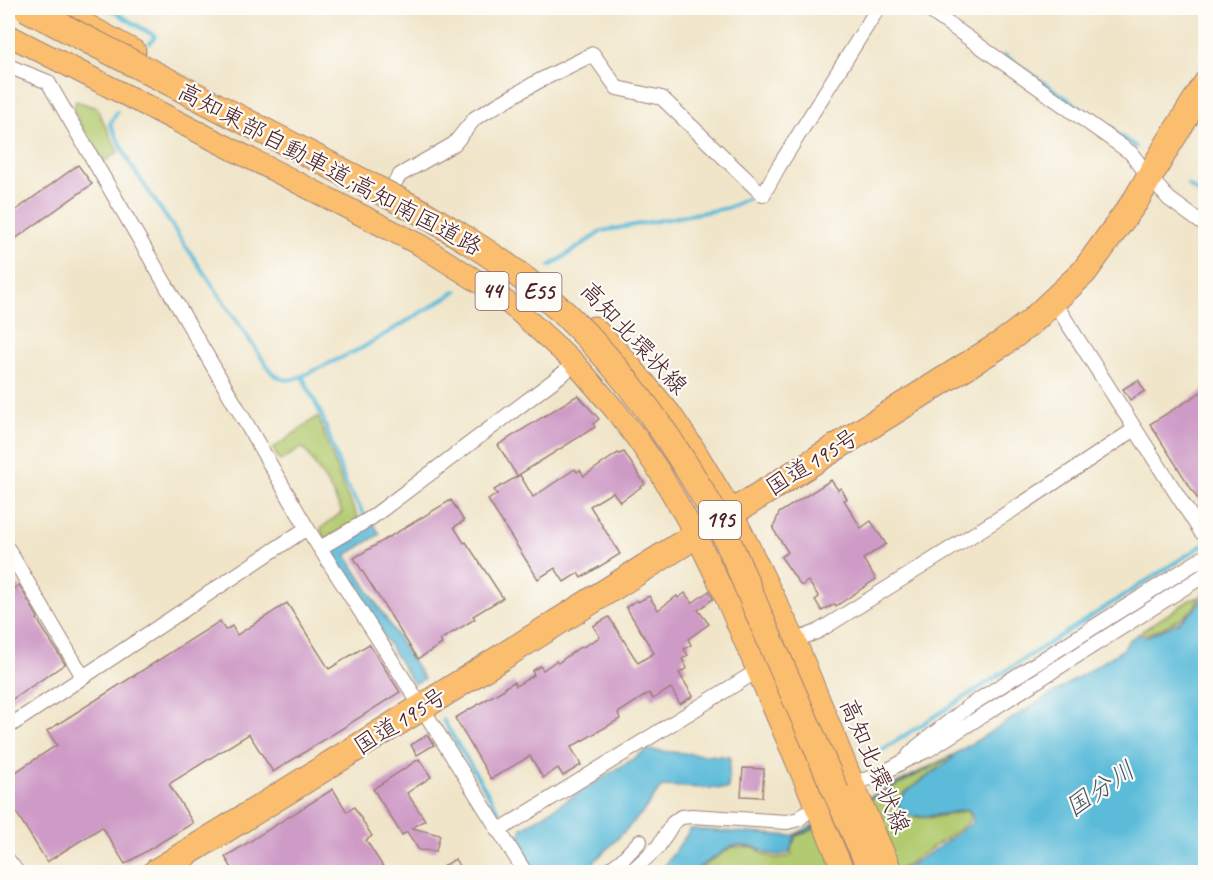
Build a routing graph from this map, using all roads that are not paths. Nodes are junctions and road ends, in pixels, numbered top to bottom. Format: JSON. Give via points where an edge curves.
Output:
{"nodes":[{"id":1,"x":26,"y":8,"type":"edge"},
{"id":2,"x":57,"y":8,"type":"edge"},
{"id":3,"x":878,"y":8,"type":"edge"},
{"id":4,"x":926,"y":8,"type":"edge"},
{"id":5,"x":8,"y":35,"type":"edge"},
{"id":6,"x":55,"y":59,"type":"junction"},
{"id":7,"x":8,"y":66,"type":"edge"},
{"id":8,"x":48,"y":82,"type":"junction"},
{"id":9,"x":1206,"y":84,"type":"edge"},
{"id":10,"x":1150,"y":178,"type":"junction"},
{"id":11,"x":393,"y":185,"type":"junction"},
{"id":12,"x":1206,"y":226,"type":"edge"},
{"id":13,"x":1054,"y":302,"type":"junction"},
{"id":14,"x":574,"y":362,"type":"junction"},
{"id":15,"x":1135,"y":429,"type":"junction"},
{"id":16,"x":732,"y":513,"type":"junction"},
{"id":17,"x":307,"y":528,"type":"junction"},
{"id":18,"x":1201,"y":532,"type":"dead end"},
{"id":19,"x":696,"y":535,"type":"junction"},
{"id":20,"x":320,"y":548,"type":"junction"},
{"id":21,"x":8,"y":549,"type":"edge"},
{"id":22,"x":1206,"y":556,"type":"edge"},
{"id":23,"x":1206,"y":574,"type":"edge"},
{"id":24,"x":795,"y":640,"type":"junction"},
{"id":25,"x":757,"y":671,"type":"junction"},
{"id":26,"x":83,"y":677,"type":"junction"},
{"id":27,"x":422,"y":708,"type":"junction"},
{"id":28,"x":8,"y":727,"type":"edge"},
{"id":29,"x":904,"y":761,"type":"junction"},
{"id":30,"x":833,"y":799,"type":"junction"},
{"id":31,"x":498,"y":831,"type":"junction"},
{"id":32,"x":640,"y":841,"type":"dead end"},
{"id":33,"x":8,"y":860,"type":"edge"},
{"id":34,"x":17,"y":873,"type":"edge"},
{"id":35,"x":156,"y":873,"type":"edge"},
{"id":36,"x":525,"y":873,"type":"edge"},
{"id":37,"x":606,"y":873,"type":"edge"},
{"id":38,"x":631,"y":873,"type":"edge"},
{"id":39,"x":844,"y":873,"type":"edge"},
{"id":40,"x":871,"y":873,"type":"edge"},
{"id":41,"x":892,"y":873,"type":"edge"}],
"edges":[{"from":1,"to":30,"type":"highway","name":"高知東部自動車道;高知南国道路","number":"E55","bridge":true,"via":[[421,212],[509,268],[580,330],[648,410],[708,503],[744,579]]},
{"from":2,"to":11,"type":"main road","name":"高知北環状線","number":"44"},
{"from":3,"to":11,"type":"street","via":[[763,195],[662,98],[617,88],[593,54],[475,118],[454,144],[400,175]]},
{"from":4,"to":10,"type":"street","via":[[1131,153]]},
{"from":5,"to":6,"type":"main road","name":"高知北環状線","number":"44"},
{"from":6,"to":8,"type":"street"},
{"from":6,"to":14,"type":"main road","name":"高知北環状線","number":"44","via":[[420,245],[490,289]]},
{"from":7,"to":8,"type":"street"},
{"from":8,"to":17,"type":"street"},
{"from":9,"to":10,"type":"highway","name":"国道195号","number":"195"},
{"from":10,"to":12,"type":"street","via":[[1169,199]]},
{"from":10,"to":13,"type":"highway","name":"国道195号","number":"195","via":[[1084,272]]},
{"from":11,"to":16,"type":"main road","name":"高知北環状線","number":"44","via":[[511,256],[598,330],[669,413]]},
{"from":13,"to":15,"type":"street"},
{"from":13,"to":16,"type":"highway","name":"国道195号","number":"195","via":[[1003,343]]},
{"from":14,"to":19,"type":"main road","name":"高知北環状線","number":"44","via":[[638,440]]},
{"from":14,"to":20,"type":"street","via":[[367,520]]},
{"from":15,"to":18,"type":"street"},
{"from":15,"to":24,"type":"street","via":[[817,632]]},
{"from":16,"to":19,"type":"highway","name":"国道195号","number":"195"},
{"from":16,"to":24,"type":"main road","name":"高知北環状線","number":"44"},
{"from":17,"to":20,"type":"street"},
{"from":17,"to":26,"type":"street"},
{"from":19,"to":25,"type":"main road","name":"高知北環状線","number":"44"},
{"from":19,"to":27,"type":"highway","name":"国道195号","number":"195"},
{"from":20,"to":27,"type":"street"},
{"from":21,"to":26,"type":"street"},
{"from":22,"to":29,"type":"street","via":[[969,706]]},
{"from":23,"to":29,"type":"street","via":[[928,750]]},
{"from":24,"to":30,"type":"main road","name":"高知北環状線","number":"44"},
{"from":25,"to":30,"type":"main road","name":"高知北環状線","number":"44","via":[[788,743]]},
{"from":25,"to":31,"type":"street"},
{"from":26,"to":28,"type":"street"},
{"from":27,"to":31,"type":"street"},
{"from":27,"to":35,"type":"highway","name":"国道195号","number":"195"},
{"from":29,"to":30,"type":"street"},
{"from":30,"to":38,"type":"street","via":[[787,822],[681,817]]},
{"from":30,"to":39,"type":"main road","name":"高知北環状線","number":"44"},
{"from":30,"to":40,"type":"highway","name":"高知東部自動車道;高知南国道路"},
{"from":30,"to":41,"type":"main road","name":"高知北環状線","number":"44"},
{"from":31,"to":36,"type":"street"},
{"from":32,"to":37,"type":"street"},
{"from":33,"to":34,"type":"street"}]}
